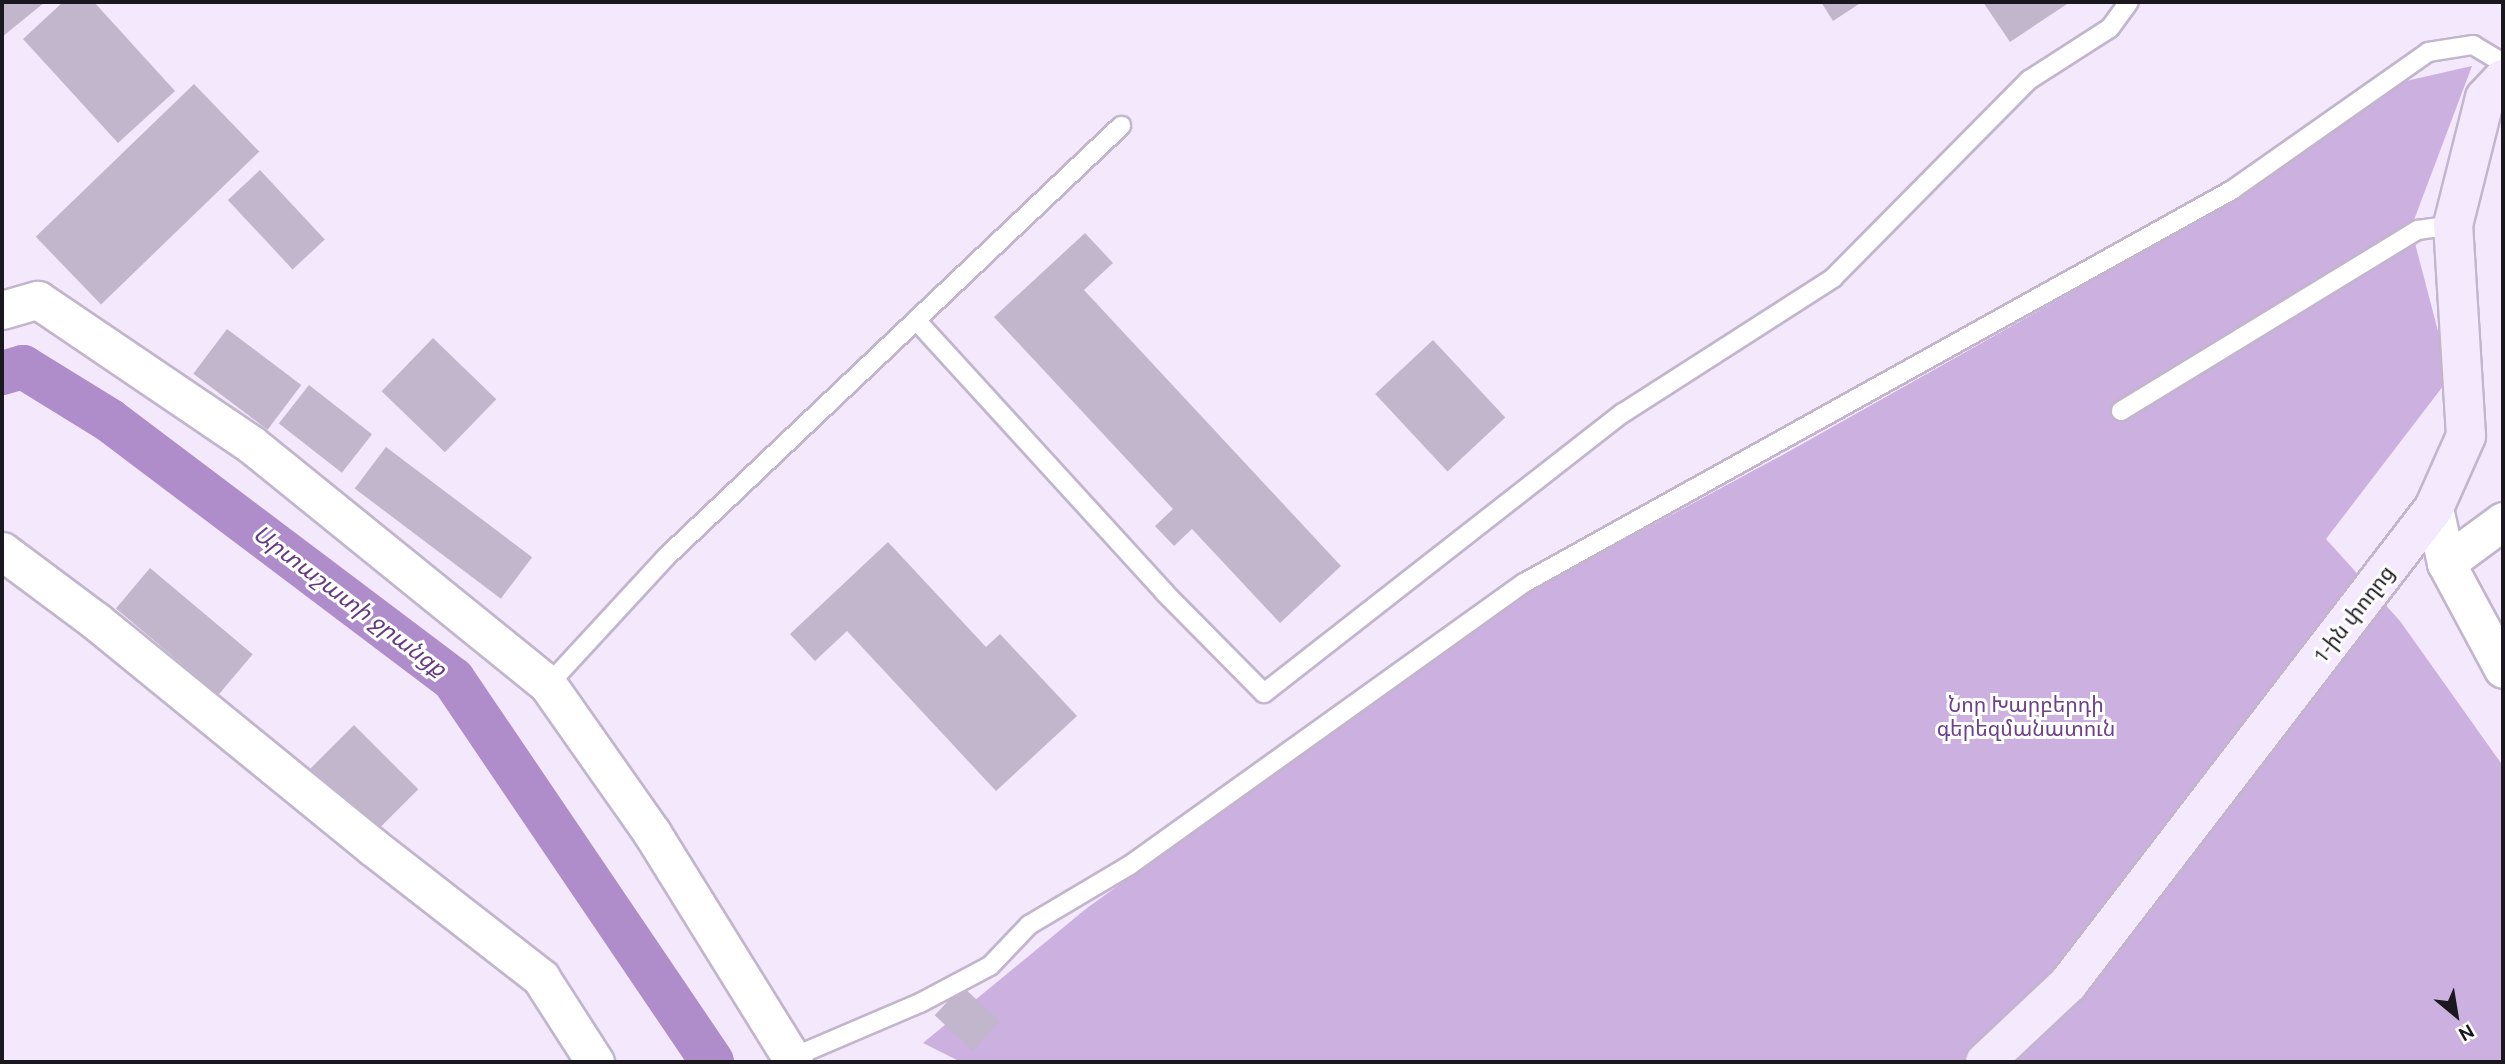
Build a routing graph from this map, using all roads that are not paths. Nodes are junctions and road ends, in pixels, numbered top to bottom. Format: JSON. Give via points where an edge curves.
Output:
{"nodes":[{"id":1,"x":2129,"y":2,"type":"edge"},
{"id":2,"x":2503,"y":63,"type":"edge"},
{"id":3,"x":2503,"y":79,"type":"edge"},
{"id":4,"x":1121,"y":126,"type":"dead end"},
{"id":5,"x":2453,"y":225,"type":"junction"},
{"id":6,"x":2,"y":310,"type":"edge"},
{"id":7,"x":916,"y":320,"type":"junction"},
{"id":8,"x":2121,"y":411,"type":"dead end"},
{"id":9,"x":2434,"y":508,"type":"junction"},
{"id":10,"x":2503,"y":521,"type":"edge"},
{"id":11,"x":2,"y":551,"type":"edge"},
{"id":12,"x":2446,"y":563,"type":"junction"},
{"id":13,"x":2503,"y":669,"type":"edge"},
{"id":14,"x":548,"y":685,"type":"junction"},
{"id":15,"x":793,"y":1060,"type":"edge"},
{"id":16,"x":595,"y":1062,"type":"edge"},
{"id":17,"x":1985,"y":1062,"type":"edge"}],
"edges":[{"from":1,"to":7,"type":"lane","via":[[2110,28],[2029,80],[1833,278],[1623,413],[1264,694],[1164,592]]},
{"from":2,"to":15,"type":"lane","via":[[2473,45],[2428,52],[2232,190],[1524,583],[1130,865],[1029,925],[990,966]]},
{"from":3,"to":5,"type":"main road","name":"1-ին փողոց","via":[[2485,97]]},
{"from":4,"to":7,"type":"lane"},
{"from":5,"to":8,"type":"lane","via":[[2418,230]]},
{"from":5,"to":9,"type":"main road","name":"1-ին փողոց","via":[[2466,436]]},
{"from":6,"to":14,"type":"street","via":[[38,300],[241,437]]},
{"from":7,"to":14,"type":"lane","via":[[666,557]]},
{"from":9,"to":12,"type":"street"},
{"from":9,"to":17,"type":"main road","name":"1-ին փողոց","via":[[2068,984]]},
{"from":10,"to":12,"type":"street"},
{"from":11,"to":16,"type":"street","via":[[96,621],[373,848],[541,978]]},
{"from":12,"to":13,"type":"street"},
{"from":14,"to":15,"type":"street","via":[[652,832]]}]}
